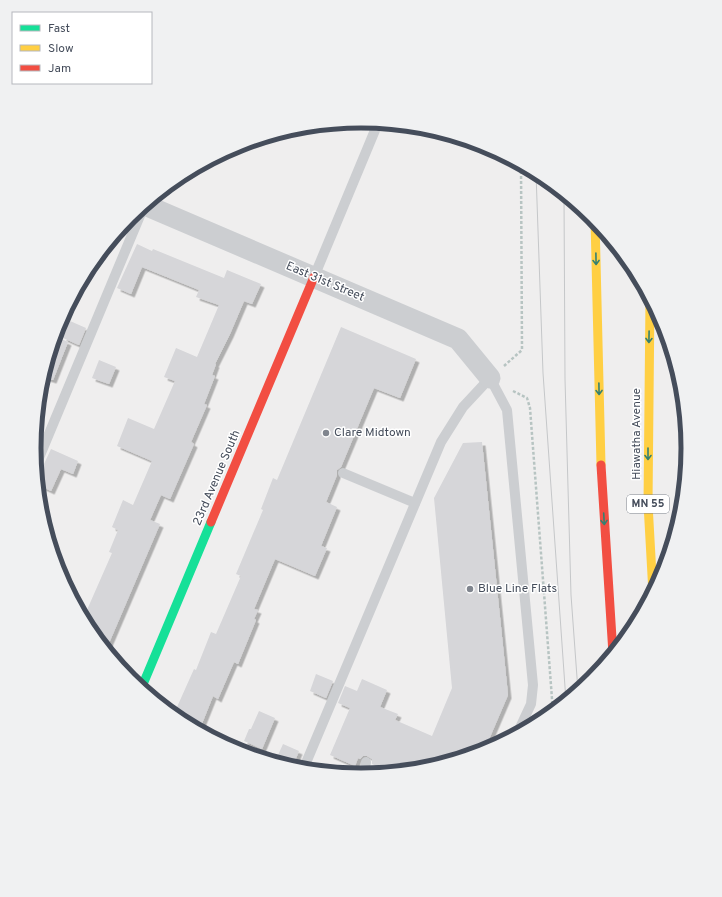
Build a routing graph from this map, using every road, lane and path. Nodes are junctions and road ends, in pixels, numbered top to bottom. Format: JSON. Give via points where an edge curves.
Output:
{"nodes":[{"id":1,"x":376,"y":129,"type":"edge"},
{"id":2,"x":521,"y":171,"type":"edge"},
{"id":3,"x":150,"y":208,"type":"edge"},
{"id":4,"x":138,"y":219,"type":"edge"},
{"id":5,"x":595,"y":231,"type":"edge"},
{"id":6,"x":314,"y":277,"type":"junction"},
{"id":7,"x":650,"y":311,"type":"edge"},
{"id":8,"x":490,"y":378,"type":"junction"},
{"id":9,"x":41,"y":452,"type":"edge"},
{"id":10,"x":343,"y":473,"type":"dead end"},
{"id":11,"x":415,"y":503,"type":"junction"},
{"id":12,"x":652,"y":581,"type":"edge"},
{"id":13,"x":612,"y":646,"type":"edge"},
{"id":14,"x":144,"y":683,"type":"edge"},
{"id":15,"x":552,"y":705,"type":"edge"},
{"id":16,"x":521,"y":726,"type":"edge"},
{"id":17,"x":366,"y":762,"type":"dead end"},
{"id":18,"x":306,"y":763,"type":"edge"},
{"id":19,"x":365,"y":768,"type":"edge"}],
"edges":[{"from":1,"to":6,"type":"lane"},
{"from":2,"to":8,"type":"path","via":[[522,350]]},
{"from":3,"to":6,"type":"street","name":"East 31st Street"},
{"from":4,"to":9,"type":"lane"},
{"from":5,"to":13,"type":"main road","one_way":true,"via":[[600,447]]},
{"from":6,"to":8,"type":"street","name":"East 31st Street","via":[[458,339]]},
{"from":6,"to":14,"type":"main road","name":"23rd Avenue South"},
{"from":7,"to":12,"type":"main road","name":"Hiawatha Avenue","number":"MN 55","one_way":true,"via":[[648,504]]},
{"from":8,"to":11,"type":"lane","via":[[463,407],[441,442]]},
{"from":8,"to":15,"type":"path","via":[[527,398],[530,408]]},
{"from":8,"to":16,"type":"lane","via":[[507,410],[533,685],[531,704]]},
{"from":10,"to":11,"type":"lane"},
{"from":11,"to":18,"type":"lane"},
{"from":17,"to":19,"type":"lane"}]}
